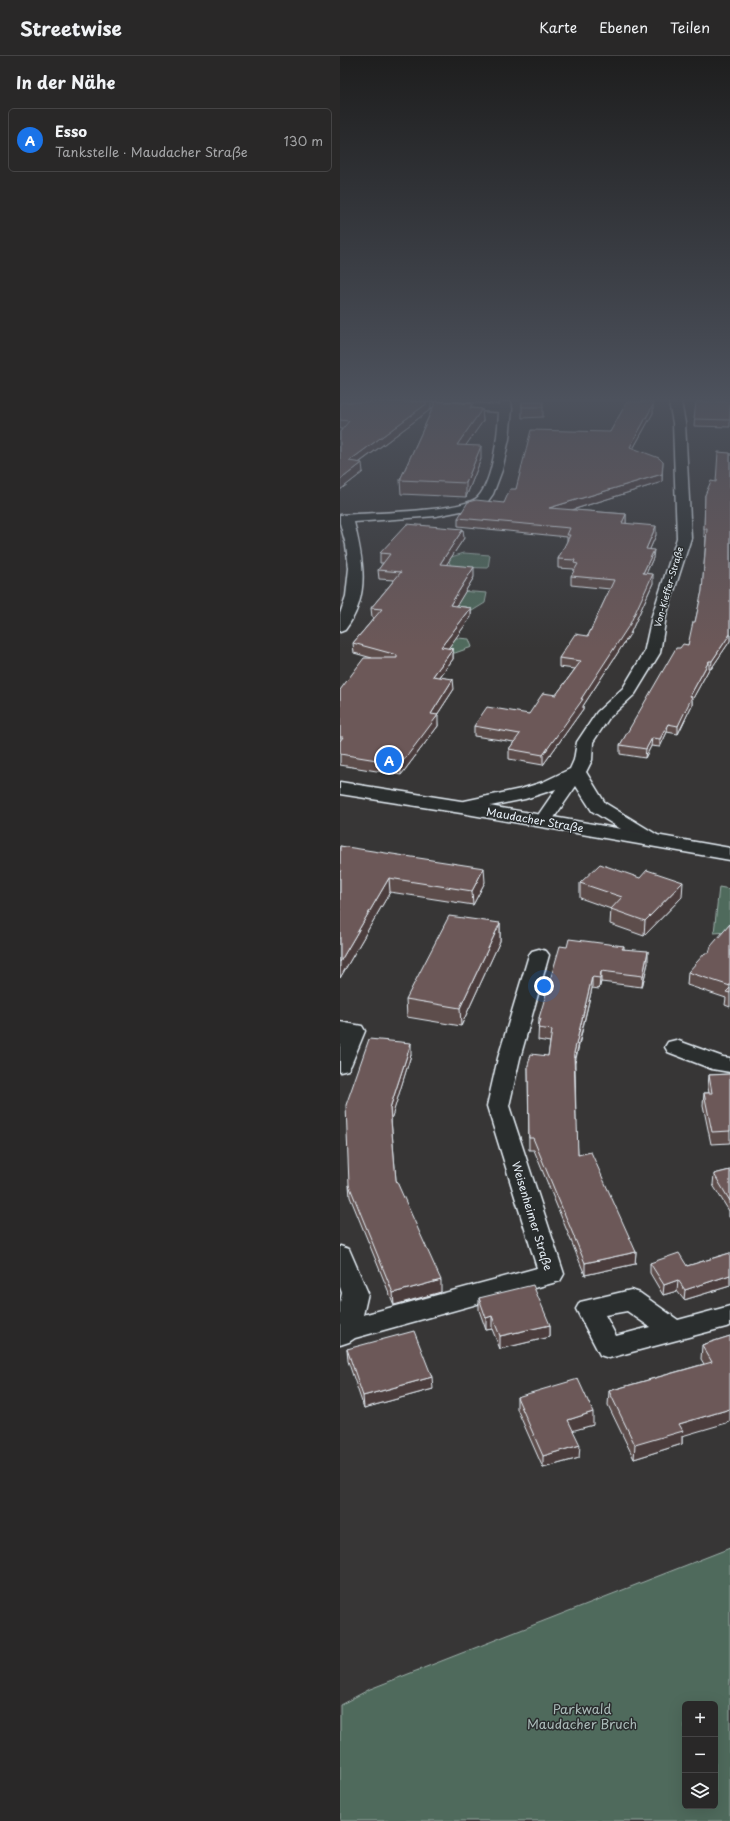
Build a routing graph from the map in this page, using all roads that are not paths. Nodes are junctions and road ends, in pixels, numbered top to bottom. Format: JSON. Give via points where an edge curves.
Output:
{"nodes":[{"id":1,"x":492,"y":484,"type":"edge"},
{"id":2,"x":682,"y":484,"type":"edge"},
{"id":3,"x":344,"y":519,"type":"edge"},
{"id":4,"x":340,"y":627,"type":"edge"},
{"id":5,"x":577,"y":772,"type":"junction"},
{"id":6,"x":340,"y":788,"type":"edge"},
{"id":7,"x":461,"y":807,"type":"junction"},
{"id":8,"x":543,"y":821,"type":"junction"},
{"id":9,"x":652,"y":840,"type":"junction"},
{"id":10,"x":730,"y":854,"type":"edge"},
{"id":11,"x":538,"y":955,"type":"dead end"},
{"id":12,"x":347,"y":1030,"type":"edge"},
{"id":13,"x":676,"y":1047,"type":"dead end"},
{"id":14,"x":340,"y":1065,"type":"edge"},
{"id":15,"x":730,"y":1065,"type":"edge"},
{"id":16,"x":340,"y":1255,"type":"edge"},
{"id":17,"x":730,"y":1316,"type":"edge"},
{"id":18,"x":674,"y":1330,"type":"dead end"},
{"id":19,"x":343,"y":1332,"type":"edge"}],
"edges":[{"from":1,"to":3,"type":"street","via":[[480,502],[459,509]]},
{"from":2,"to":5,"type":"street","name":"Von-Kieffer-Straße","via":[[684,538],[659,616],[652,653],[629,691],[603,715],[585,742],[583,760]]},
{"from":3,"to":4,"type":"street","via":[[356,563],[352,597]]},
{"from":5,"to":7,"type":"street","via":[[525,794]]},
{"from":5,"to":8,"type":"street","name":"Von-Kieffer-Straße"},
{"from":5,"to":9,"type":"street","via":[[598,807]]},
{"from":6,"to":7,"type":"main road","name":"Maudacher Straße"},
{"from":7,"to":8,"type":"main road","name":"Maudacher Straße"},
{"from":8,"to":9,"type":"main road","name":"Maudacher Straße"},
{"from":9,"to":10,"type":"main road","name":"Maudacher Straße"},
{"from":11,"to":19,"type":"street","name":"Weisenheimer Straße","via":[[498,1106],[551,1274]]},
{"from":12,"to":14,"type":"street"},
{"from":13,"to":15,"type":"street","via":[[720,1064]]},
{"from":16,"to":19,"type":"street","via":[[355,1293]]},
{"from":17,"to":18,"type":"street"}]}
